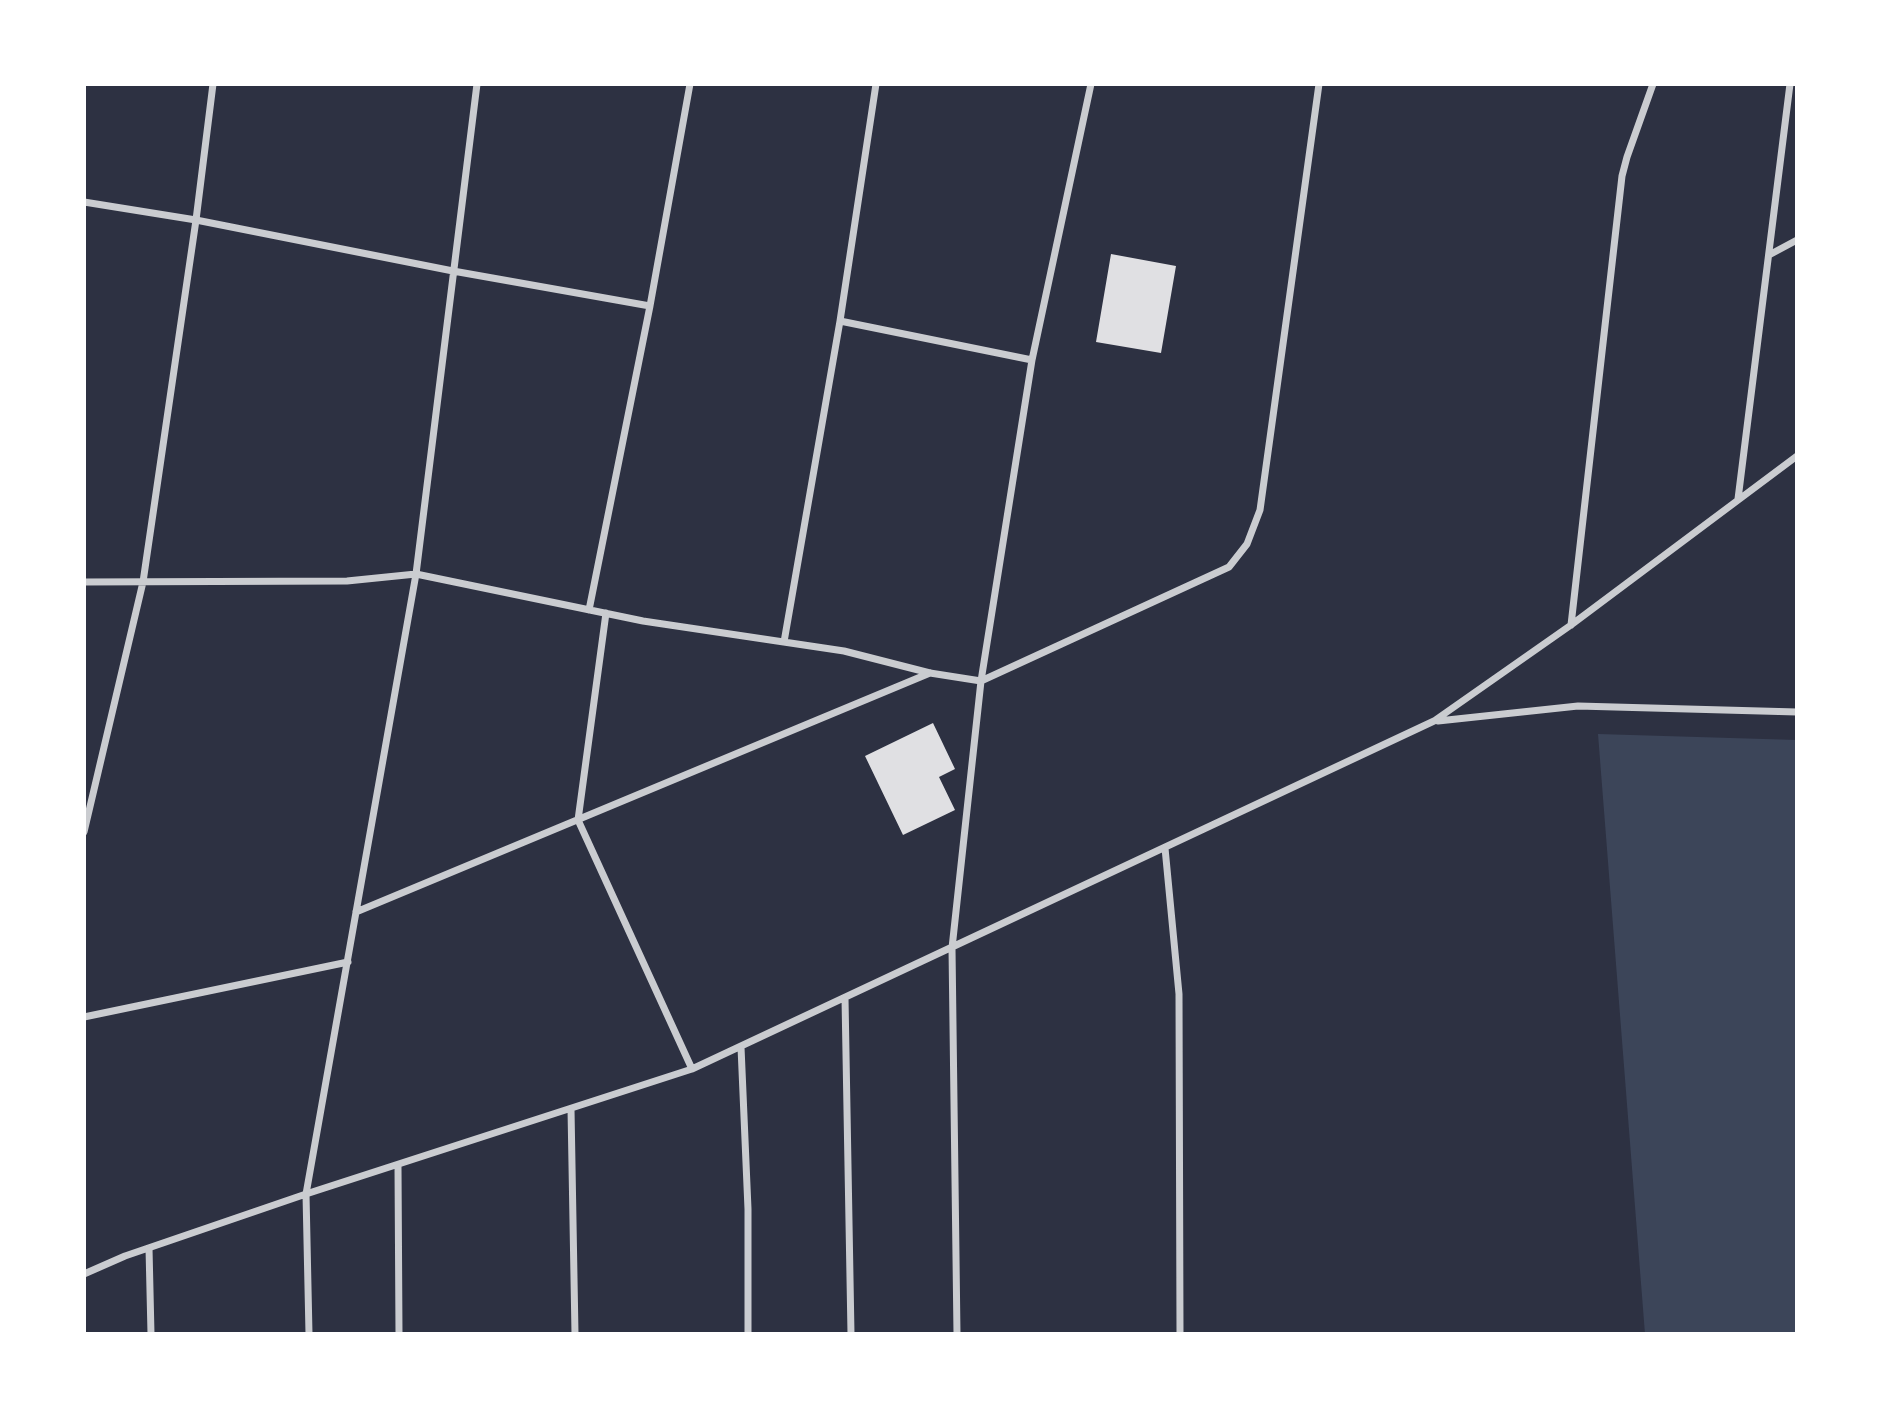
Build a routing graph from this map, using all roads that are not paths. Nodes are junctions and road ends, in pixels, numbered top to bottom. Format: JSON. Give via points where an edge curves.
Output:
{"nodes":[{"id":1,"x":213,"y":84,"type":"edge"},
{"id":2,"x":477,"y":84,"type":"edge"},
{"id":3,"x":690,"y":84,"type":"edge"},
{"id":4,"x":876,"y":84,"type":"edge"},
{"id":5,"x":1091,"y":84,"type":"edge"},
{"id":6,"x":1319,"y":84,"type":"edge"},
{"id":7,"x":1653,"y":84,"type":"edge"},
{"id":8,"x":1790,"y":84,"type":"edge"},
{"id":9,"x":84,"y":202,"type":"edge"},
{"id":10,"x":196,"y":220,"type":"junction"},
{"id":11,"x":1797,"y":240,"type":"edge"},
{"id":12,"x":1769,"y":255,"type":"junction"},
{"id":13,"x":453,"y":271,"type":"junction"},
{"id":14,"x":650,"y":306,"type":"junction"},
{"id":15,"x":840,"y":321,"type":"junction"},
{"id":16,"x":1032,"y":360,"type":"junction"},
{"id":17,"x":1797,"y":456,"type":"edge"},
{"id":18,"x":1738,"y":499,"type":"junction"},
{"id":19,"x":416,"y":574,"type":"junction"},
{"id":20,"x":84,"y":582,"type":"edge"},
{"id":21,"x":143,"y":582,"type":"junction"},
{"id":22,"x":589,"y":610,"type":"junction"},
{"id":23,"x":606,"y":613,"type":"junction"},
{"id":24,"x":1571,"y":625,"type":"junction"},
{"id":25,"x":784,"y":642,"type":"junction"},
{"id":26,"x":930,"y":673,"type":"junction"},
{"id":27,"x":981,"y":681,"type":"junction"},
{"id":28,"x":1797,"y":712,"type":"edge"},
{"id":29,"x":1434,"y":722,"type":"junction"},
{"id":30,"x":578,"y":820,"type":"junction"},
{"id":31,"x":84,"y":832,"type":"edge"},
{"id":32,"x":1165,"y":848,"type":"junction"},
{"id":33,"x":356,"y":912,"type":"junction"},
{"id":34,"x":952,"y":948,"type":"junction"},
{"id":35,"x":348,"y":962,"type":"junction"},
{"id":36,"x":845,"y":998,"type":"junction"},
{"id":37,"x":84,"y":1017,"type":"edge"},
{"id":38,"x":741,"y":1047,"type":"junction"},
{"id":39,"x":692,"y":1069,"type":"junction"},
{"id":40,"x":571,"y":1109,"type":"junction"},
{"id":41,"x":398,"y":1166,"type":"junction"},
{"id":42,"x":306,"y":1194,"type":"junction"},
{"id":43,"x":149,"y":1248,"type":"junction"},
{"id":44,"x":84,"y":1274,"type":"edge"},
{"id":45,"x":151,"y":1334,"type":"edge"},
{"id":46,"x":309,"y":1334,"type":"edge"},
{"id":47,"x":399,"y":1334,"type":"edge"},
{"id":48,"x":575,"y":1334,"type":"edge"},
{"id":49,"x":748,"y":1334,"type":"edge"},
{"id":50,"x":851,"y":1334,"type":"edge"},
{"id":51,"x":957,"y":1334,"type":"edge"},
{"id":52,"x":1180,"y":1334,"type":"edge"}],
"edges":[{"from":1,"to":10,"type":"street"},
{"from":2,"to":13,"type":"street"},
{"from":3,"to":14,"type":"street"},
{"from":4,"to":15,"type":"street"},
{"from":5,"to":16,"type":"street"},
{"from":6,"to":27,"type":"street","via":[[1260,510],[1247,544],[1228,567]]},
{"from":7,"to":24,"type":"street","via":[[1622,176]]},
{"from":8,"to":12,"type":"street"},
{"from":9,"to":10,"type":"street"},
{"from":10,"to":13,"type":"street"},
{"from":10,"to":21,"type":"street"},
{"from":11,"to":12,"type":"street"},
{"from":12,"to":18,"type":"street"},
{"from":13,"to":14,"type":"street"},
{"from":13,"to":19,"type":"street"},
{"from":14,"to":22,"type":"street"},
{"from":15,"to":16,"type":"street"},
{"from":15,"to":25,"type":"street"},
{"from":16,"to":27,"type":"street"},
{"from":17,"to":18,"type":"street"},
{"from":18,"to":24,"type":"street"},
{"from":19,"to":21,"type":"street","via":[[347,581]]},
{"from":19,"to":22,"type":"street"},
{"from":19,"to":33,"type":"street"},
{"from":20,"to":21,"type":"street"},
{"from":21,"to":31,"type":"street"},
{"from":22,"to":23,"type":"street"},
{"from":23,"to":25,"type":"street"},
{"from":23,"to":30,"type":"street"},
{"from":24,"to":29,"type":"street"},
{"from":25,"to":26,"type":"street","via":[[844,651]]},
{"from":26,"to":27,"type":"street"},
{"from":26,"to":30,"type":"street"},
{"from":27,"to":34,"type":"street"},
{"from":28,"to":29,"type":"street","via":[[1578,706]]},
{"from":29,"to":32,"type":"street"},
{"from":30,"to":33,"type":"street"},
{"from":30,"to":39,"type":"street"},
{"from":32,"to":34,"type":"street"},
{"from":32,"to":52,"type":"street","via":[[1179,994]]},
{"from":33,"to":35,"type":"street"},
{"from":34,"to":36,"type":"street"},
{"from":34,"to":51,"type":"street"},
{"from":35,"to":37,"type":"street"},
{"from":35,"to":42,"type":"street"},
{"from":36,"to":38,"type":"street"},
{"from":36,"to":50,"type":"street"},
{"from":38,"to":39,"type":"street"},
{"from":38,"to":49,"type":"street"},
{"from":39,"to":40,"type":"street"},
{"from":40,"to":41,"type":"street"},
{"from":40,"to":48,"type":"street"},
{"from":41,"to":42,"type":"street"},
{"from":41,"to":47,"type":"street"},
{"from":42,"to":43,"type":"street"},
{"from":42,"to":46,"type":"street"},
{"from":43,"to":44,"type":"street"},
{"from":43,"to":45,"type":"street"}]}
